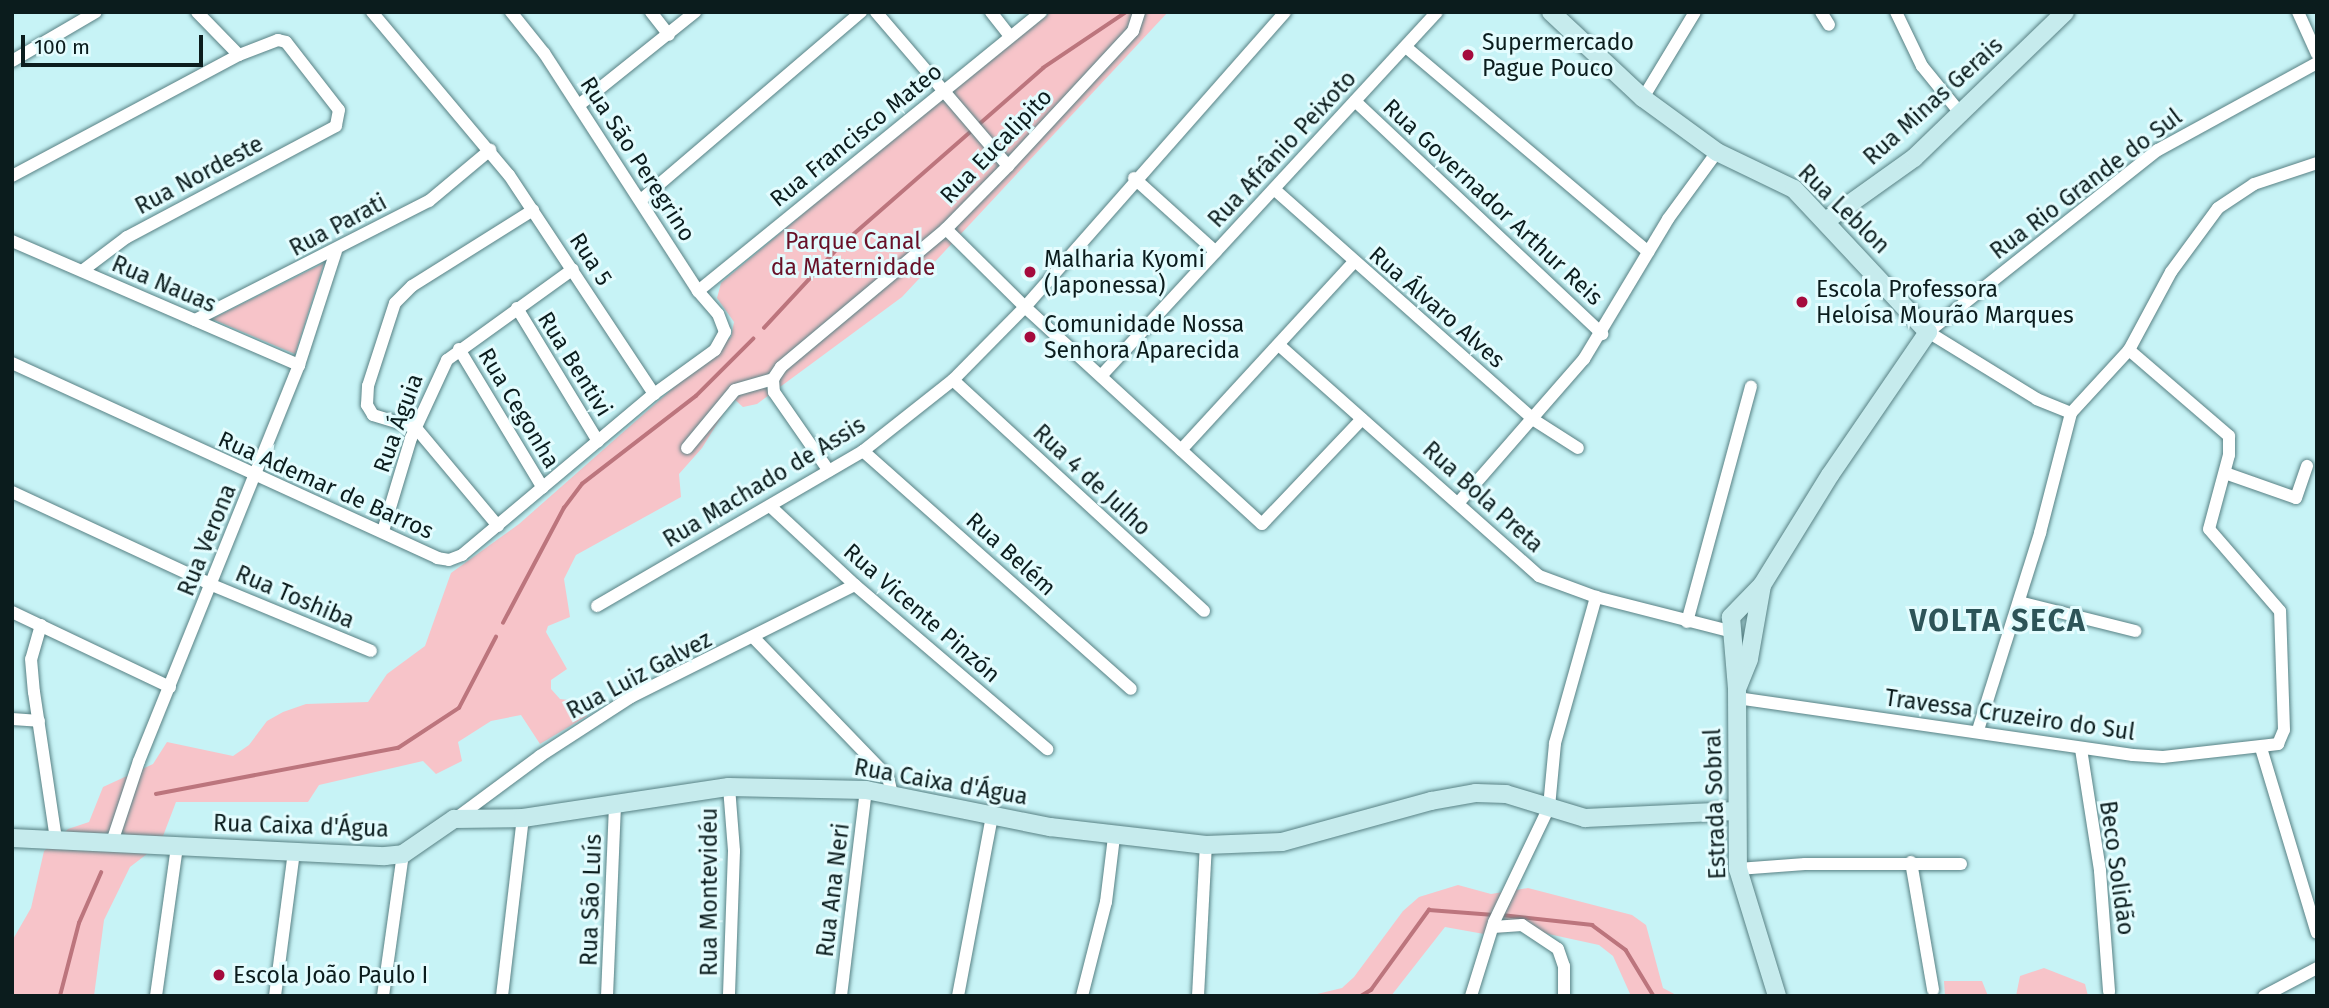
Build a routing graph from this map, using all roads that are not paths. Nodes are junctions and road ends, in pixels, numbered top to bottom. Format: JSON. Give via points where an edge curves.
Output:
{"nodes":[{"id":1,"x":96,"y":12,"type":"edge"},
{"id":2,"x":197,"y":12,"type":"edge"},
{"id":3,"x":372,"y":12,"type":"edge"},
{"id":4,"x":511,"y":12,"type":"edge"},
{"id":5,"x":651,"y":12,"type":"edge"},
{"id":6,"x":695,"y":12,"type":"edge"},
{"id":7,"x":861,"y":12,"type":"edge"},
{"id":8,"x":876,"y":12,"type":"edge"},
{"id":9,"x":991,"y":12,"type":"edge"},
{"id":10,"x":1041,"y":12,"type":"edge"},
{"id":11,"x":1139,"y":12,"type":"edge"},
{"id":12,"x":1285,"y":12,"type":"edge"},
{"id":13,"x":1437,"y":12,"type":"edge"},
{"id":14,"x":1551,"y":12,"type":"edge"},
{"id":15,"x":1695,"y":12,"type":"edge"},
{"id":16,"x":1821,"y":12,"type":"edge"},
{"id":17,"x":1896,"y":12,"type":"edge"},
{"id":18,"x":2065,"y":12,"type":"edge"},
{"id":19,"x":2298,"y":12,"type":"edge"},
{"id":20,"x":1829,"y":25,"type":"dead end"},
{"id":21,"x":669,"y":35,"type":"junction"},
{"id":22,"x":1010,"y":36,"type":"junction"},
{"id":23,"x":1407,"y":48,"type":"junction"},
{"id":24,"x":2317,"y":54,"type":"edge"},
{"id":25,"x":239,"y":55,"type":"junction"},
{"id":26,"x":12,"y":61,"type":"edge"},
{"id":27,"x":2317,"y":63,"type":"edge"},
{"id":28,"x":944,"y":90,"type":"junction"},
{"id":29,"x":1643,"y":98,"type":"junction"},
{"id":30,"x":1355,"y":101,"type":"junction"},
{"id":31,"x":579,"y":105,"type":"junction"},
{"id":32,"x":1961,"y":114,"type":"junction"},
{"id":33,"x":490,"y":150,"type":"junction"},
{"id":34,"x":1717,"y":152,"type":"junction"},
{"id":35,"x":2317,"y":163,"type":"edge"},
{"id":36,"x":1008,"y":166,"type":"junction"},
{"id":37,"x":12,"y":176,"type":"edge"},
{"id":38,"x":1134,"y":178,"type":"junction"},
{"id":39,"x":1274,"y":189,"type":"junction"},
{"id":40,"x":642,"y":199,"type":"junction"},
{"id":41,"x":533,"y":210,"type":"junction"},
{"id":42,"x":1828,"y":220,"type":"junction"},
{"id":43,"x":946,"y":229,"type":"junction"},
{"id":44,"x":12,"y":241,"type":"edge"},
{"id":45,"x":336,"y":251,"type":"junction"},
{"id":46,"x":1216,"y":252,"type":"junction"},
{"id":47,"x":1648,"y":252,"type":"junction"},
{"id":48,"x":1354,"y":262,"type":"junction"},
{"id":49,"x":573,"y":269,"type":"junction"},
{"id":50,"x":82,"y":271,"type":"junction"},
{"id":51,"x":698,"y":291,"type":"junction"},
{"id":52,"x":1025,"y":307,"type":"junction"},
{"id":53,"x":517,"y":308,"type":"junction"},
{"id":54,"x":195,"y":320,"type":"junction"},
{"id":55,"x":725,"y":332,"type":"joint"},
{"id":56,"x":1928,"y":332,"type":"junction"},
{"id":57,"x":1602,"y":334,"type":"junction"},
{"id":58,"x":1280,"y":346,"type":"junction"},
{"id":59,"x":460,"y":349,"type":"junction"},
{"id":60,"x":2129,"y":349,"type":"junction"},
{"id":61,"x":12,"y":363,"type":"edge"},
{"id":62,"x":299,"y":365,"type":"junction"},
{"id":63,"x":1101,"y":376,"type":"junction"},
{"id":64,"x":773,"y":379,"type":"junction"},
{"id":65,"x":953,"y":380,"type":"junction"},
{"id":66,"x":1751,"y":387,"type":"dead end"},
{"id":67,"x":653,"y":394,"type":"junction"},
{"id":68,"x":2071,"y":413,"type":"junction"},
{"id":69,"x":1362,"y":419,"type":"junction"},
{"id":70,"x":1534,"y":420,"type":"junction"},
{"id":71,"x":415,"y":428,"type":"junction"},
{"id":72,"x":598,"y":441,"type":"junction"},
{"id":73,"x":687,"y":448,"type":"dead end"},
{"id":74,"x":1578,"y":448,"type":"dead end"},
{"id":75,"x":1181,"y":450,"type":"junction"},
{"id":76,"x":863,"y":451,"type":"junction"},
{"id":77,"x":2307,"y":466,"type":"dead end"},
{"id":78,"x":829,"y":471,"type":"junction"},
{"id":79,"x":2225,"y":473,"type":"junction"},
{"id":80,"x":255,"y":477,"type":"junction"},
{"id":81,"x":543,"y":488,"type":"junction"},
{"id":82,"x":12,"y":492,"type":"edge"},
{"id":83,"x":1460,"y":501,"type":"junction"},
{"id":84,"x":771,"y":507,"type":"junction"},
{"id":85,"x":498,"y":526,"type":"junction"},
{"id":86,"x":383,"y":531,"type":"junction"},
{"id":87,"x":212,"y":584,"type":"junction"},
{"id":88,"x":855,"y":584,"type":"junction"},
{"id":89,"x":1762,"y":585,"type":"junction"},
{"id":90,"x":1596,"y":597,"type":"junction"},
{"id":91,"x":2019,"y":602,"type":"junction"},
{"id":92,"x":597,"y":606,"type":"dead end"},
{"id":93,"x":1204,"y":611,"type":"dead end"},
{"id":94,"x":1737,"y":611,"type":"junction"},
{"id":95,"x":12,"y":612,"type":"edge"},
{"id":96,"x":1756,"y":617,"type":"junction"},
{"id":97,"x":1687,"y":622,"type":"junction"},
{"id":98,"x":41,"y":625,"type":"junction"},
{"id":99,"x":1729,"y":631,"type":"junction"},
{"id":100,"x":2135,"y":631,"type":"dead end"},
{"id":101,"x":754,"y":638,"type":"junction"},
{"id":102,"x":371,"y":651,"type":"dead end"},
{"id":103,"x":1740,"y":657,"type":"junction"},
{"id":104,"x":170,"y":687,"type":"junction"},
{"id":105,"x":1130,"y":689,"type":"dead end"},
{"id":106,"x":1737,"y":694,"type":"junction"},
{"id":107,"x":12,"y":719,"type":"edge"},
{"id":108,"x":39,"y":721,"type":"junction"},
{"id":109,"x":1978,"y":730,"type":"junction"},
{"id":110,"x":2261,"y":748,"type":"junction"},
{"id":111,"x":1047,"y":749,"type":"dead end"},
{"id":112,"x":2081,"y":749,"type":"junction"},
{"id":113,"x":729,"y":787,"type":"junction"},
{"id":114,"x":866,"y":790,"type":"junction"},
{"id":115,"x":892,"y":794,"type":"junction"},
{"id":116,"x":615,"y":805,"type":"junction"},
{"id":117,"x":1549,"y":807,"type":"junction"},
{"id":118,"x":1736,"y":811,"type":"junction"},
{"id":119,"x":992,"y":816,"type":"junction"},
{"id":120,"x":523,"y":818,"type":"junction"},
{"id":121,"x":454,"y":820,"type":"junction"},
{"id":122,"x":1114,"y":837,"type":"junction"},
{"id":123,"x":12,"y":838,"type":"edge"},
{"id":124,"x":56,"y":839,"type":"junction"},
{"id":125,"x":111,"y":842,"type":"junction"},
{"id":126,"x":1206,"y":845,"type":"junction"},
{"id":127,"x":177,"y":847,"type":"junction"},
{"id":128,"x":294,"y":852,"type":"junction"},
{"id":129,"x":403,"y":853,"type":"junction"},
{"id":130,"x":1911,"y":862,"type":"junction"},
{"id":131,"x":1961,"y":864,"type":"dead end"},
{"id":132,"x":1738,"y":869,"type":"junction"},
{"id":133,"x":1494,"y":925,"type":"junction"},
{"id":134,"x":2317,"y":933,"type":"edge"},
{"id":135,"x":2317,"y":968,"type":"edge"},
{"id":136,"x":1933,"y":990,"type":"dead end"},
{"id":137,"x":2109,"y":992,"type":"dead end"},
{"id":138,"x":156,"y":996,"type":"edge"},
{"id":139,"x":275,"y":996,"type":"edge"},
{"id":140,"x":383,"y":996,"type":"edge"},
{"id":141,"x":502,"y":996,"type":"edge"},
{"id":142,"x":607,"y":996,"type":"edge"},
{"id":143,"x":729,"y":996,"type":"edge"},
{"id":144,"x":841,"y":996,"type":"edge"},
{"id":145,"x":958,"y":996,"type":"edge"},
{"id":146,"x":1082,"y":996,"type":"edge"},
{"id":147,"x":1198,"y":996,"type":"edge"},
{"id":148,"x":1471,"y":996,"type":"edge"},
{"id":149,"x":1564,"y":996,"type":"edge"},
{"id":150,"x":1777,"y":996,"type":"edge"},
{"id":151,"x":2264,"y":996,"type":"edge"}],
"edges":[{"from":1,"to":26,"type":"street"},
{"from":2,"to":25,"type":"street"},
{"from":3,"to":33,"type":"street","name":"Rua 5"},
{"from":4,"to":31,"type":"street","name":"Rua São Peregrino"},
{"from":5,"to":21,"type":"street"},
{"from":6,"to":21,"type":"street"},
{"from":7,"to":40,"type":"street"},
{"from":8,"to":28,"type":"street"},
{"from":9,"to":22,"type":"street"},
{"from":10,"to":22,"type":"street","name":"Rua Francisco Mateo"},
{"from":11,"to":36,"type":"street","name":"Rua Eucalipito","via":[[1133,31]]},
{"from":12,"to":38,"type":"street","name":"Rua Machado de Assis"},
{"from":13,"to":23,"type":"street","name":"Rua Afrânio Peixoto"},
{"from":14,"to":29,"type":"street","name":"Rua Leblon"},
{"from":15,"to":29,"type":"street"},
{"from":16,"to":20,"type":"street"},
{"from":17,"to":32,"type":"street","via":[[1922,66]]},
{"from":18,"to":32,"type":"street","name":"Rua Minas Gerais"},
{"from":19,"to":24,"type":"street"},
{"from":21,"to":31,"type":"street"},
{"from":22,"to":28,"type":"street","name":"Rua Francisco Mateo"},
{"from":23,"to":30,"type":"street","name":"Rua Afrânio Peixoto"},
{"from":23,"to":47,"type":"street"},
{"from":25,"to":37,"type":"street"},
{"from":25,"to":50,"type":"street","name":"Rua Nordeste","via":[[278,40],[286,42],[339,110],[336,126],[127,237]]},
{"from":27,"to":56,"type":"street","name":"Rua Rio Grande do Sul","via":[[2158,150]]},
{"from":28,"to":36,"type":"street"},
{"from":28,"to":51,"type":"street","name":"Rua Francisco Mateo"},
{"from":29,"to":34,"type":"street","name":"Rua Leblon"},
{"from":30,"to":39,"type":"street","name":"Rua Afrânio Peixoto"},
{"from":30,"to":57,"type":"street","name":"Rua Governador Arthur Reis"},
{"from":31,"to":40,"type":"street","name":"Rua São Peregrino"},
{"from":32,"to":42,"type":"street","name":"Rua Minas Gerais","via":[[1914,158]]},
{"from":33,"to":41,"type":"street","name":"Rua 5"},
{"from":33,"to":45,"type":"street","name":"Rua Parati","via":[[429,201]]},
{"from":34,"to":42,"type":"street","name":"Rua Leblon","via":[[1794,189]]},
{"from":34,"to":47,"type":"street"},
{"from":35,"to":60,"type":"street","via":[[2254,184],[2218,208],[2178,260]]},
{"from":36,"to":43,"type":"street","name":"Rua Eucalipito"},
{"from":38,"to":46,"type":"street"},
{"from":38,"to":52,"type":"street","name":"Rua Machado de Assis"},
{"from":39,"to":46,"type":"street","name":"Rua Afrânio Peixoto"},
{"from":39,"to":48,"type":"street","name":"Rua Álvaro Alves"},
{"from":40,"to":51,"type":"street","name":"Rua São Peregrino"},
{"from":41,"to":49,"type":"street","name":"Rua 5"},
{"from":41,"to":71,"type":"street","via":[[412,286],[395,303],[367,405],[386,422]]},
{"from":42,"to":56,"type":"street","name":"Rua Leblon"},
{"from":43,"to":52,"type":"street"},
{"from":43,"to":64,"type":"street","name":"Rua Eucalipito"},
{"from":44,"to":50,"type":"street","name":"Rua Nauas"},
{"from":45,"to":54,"type":"street","name":"Rua Parati"},
{"from":45,"to":62,"type":"street","name":"Rua Verona"},
{"from":46,"to":63,"type":"street","name":"Rua Afrânio Peixoto"},
{"from":47,"to":57,"type":"street"},
{"from":48,"to":58,"type":"street"},
{"from":48,"to":70,"type":"street","name":"Rua Álvaro Alves"},
{"from":49,"to":53,"type":"street","name":"Rua Águia"},
{"from":49,"to":67,"type":"street","name":"Rua 5"},
{"from":50,"to":54,"type":"street","name":"Rua Nauas"},
{"from":51,"to":55,"type":"street","name":"Rua São Peregrino","via":[[718,314]]},
{"from":52,"to":63,"type":"street"},
{"from":52,"to":65,"type":"street","name":"Rua Machado de Assis"},
{"from":53,"to":59,"type":"street","name":"Rua Águia"},
{"from":53,"to":72,"type":"street","name":"Rua Bentivi"},
{"from":54,"to":62,"type":"street","name":"Rua Nauas"},
{"from":55,"to":67,"type":"street","name":"Rua Ademar de Barros","via":[[715,350]]},
{"from":56,"to":68,"type":"street","name":"Rua Leblon","via":[[1995,375]]},
{"from":56,"to":89,"type":"street","name":"Estrada Sobral"},
{"from":57,"to":70,"type":"street"},
{"from":58,"to":69,"type":"street","name":"Rua Bola Preta"},
{"from":58,"to":75,"type":"street"},
{"from":59,"to":71,"type":"street","name":"Rua Águia","via":[[438,373]]},
{"from":59,"to":81,"type":"street","name":"Rua Cegonha"},
{"from":60,"to":68,"type":"street"},
{"from":60,"to":79,"type":"street","via":[[2223,429],[2230,442]]},
{"from":61,"to":80,"type":"street","name":"Rua Ademar de Barros"},
{"from":62,"to":80,"type":"street","name":"Rua Verona"},
{"from":63,"to":75,"type":"street"},
{"from":64,"to":73,"type":"street","via":[[736,390]]},
{"from":64,"to":78,"type":"street","via":[[774,392]]},
{"from":65,"to":76,"type":"street","name":"Rua Machado de Assis"},
{"from":65,"to":93,"type":"street","name":"Rua 4 de Julho"},
{"from":66,"to":97,"type":"street"},
{"from":67,"to":72,"type":"street","name":"Rua Ademar de Barros"},
{"from":68,"to":91,"type":"street"},
{"from":69,"to":75,"type":"street","via":[[1270,520],[1262,523]]},
{"from":69,"to":83,"type":"street","name":"Rua Bola Preta"},
{"from":70,"to":74,"type":"street","name":"Rua Álvaro Alves"},
{"from":70,"to":83,"type":"street"},
{"from":71,"to":85,"type":"street"},
{"from":71,"to":86,"type":"street","name":"Rua Águia"},
{"from":72,"to":81,"type":"street","name":"Rua Ademar de Barros"},
{"from":76,"to":78,"type":"street","name":"Rua Machado de Assis"},
{"from":76,"to":105,"type":"street","name":"Rua Belém"},
{"from":77,"to":79,"type":"street","via":[[2296,498]]},
{"from":78,"to":84,"type":"street","name":"Rua Machado de Assis"},
{"from":79,"to":110,"type":"street","name":"Travessa Cruzeiro do Sul","via":[[2210,534],[2280,611],[2284,730],[2278,744]]},
{"from":80,"to":86,"type":"street","name":"Rua Ademar de Barros"},
{"from":80,"to":87,"type":"street","name":"Rua Verona"},
{"from":81,"to":85,"type":"street","name":"Rua Ademar de Barros"},
{"from":82,"to":87,"type":"street","name":"Rua Toshiba"},
{"from":83,"to":90,"type":"street","name":"Rua Bola Preta","via":[[1539,576]]},
{"from":84,"to":88,"type":"street","name":"Rua Vicente Pinzón"},
{"from":84,"to":92,"type":"street","name":"Rua Machado de Assis"},
{"from":85,"to":86,"type":"street","name":"Rua Ademar de Barros","via":[[449,560]]},
{"from":87,"to":102,"type":"street","name":"Rua Toshiba"},
{"from":87,"to":104,"type":"street","name":"Rua Verona"},
{"from":88,"to":101,"type":"street","name":"Rua Luiz Galvez"},
{"from":88,"to":111,"type":"street","name":"Rua Vicente Pinzón"},
{"from":89,"to":94,"type":"street","name":"Estrada Sobral"},
{"from":89,"to":96,"type":"street","name":"Estrada Sobral"},
{"from":90,"to":97,"type":"street","name":"Rua Bola Preta"},
{"from":90,"to":117,"type":"street","via":[[1555,743]]},
{"from":91,"to":100,"type":"street"},
{"from":91,"to":109,"type":"street"},
{"from":94,"to":96,"type":"street"},
{"from":94,"to":99,"type":"street","name":"Estrada Sobral"},
{"from":95,"to":98,"type":"street"},
{"from":96,"to":103,"type":"street","name":"Estrada Sobral"},
{"from":97,"to":99,"type":"street","name":"Rua Bola Preta"},
{"from":98,"to":104,"type":"street"},
{"from":98,"to":108,"type":"street","via":[[31,659]]},
{"from":99,"to":103,"type":"street","name":"Estrada Sobral"},
{"from":101,"to":115,"type":"street","via":[[888,777]]},
{"from":101,"to":121,"type":"street","name":"Rua Luiz Galvez","via":[[631,697]]},
{"from":103,"to":106,"type":"street","name":"Estrada Sobral"},
{"from":104,"to":125,"type":"street","name":"Rua Verona"},
{"from":106,"to":109,"type":"street","name":"Travessa Cruzeiro do Sul"},
{"from":106,"to":118,"type":"street","name":"Estrada Sobral"},
{"from":107,"to":108,"type":"street"},
{"from":108,"to":124,"type":"street"},
{"from":109,"to":112,"type":"street","name":"Travessa Cruzeiro do Sul"},
{"from":110,"to":112,"type":"street","name":"Travessa Cruzeiro do Sul","via":[[2163,757]]},
{"from":110,"to":134,"type":"street"},
{"from":112,"to":137,"type":"street","name":"Beco Solidão","via":[[2100,871]]},
{"from":113,"to":114,"type":"street","name":"Rua Caixa d'Água"},
{"from":113,"to":116,"type":"street","name":"Rua Caixa d'Água"},
{"from":113,"to":143,"type":"street","name":"Rua Montevidéu","via":[[734,851]]},
{"from":114,"to":115,"type":"street","name":"Rua Caixa d'Água"},
{"from":114,"to":144,"type":"street","name":"Rua Ana Neri"},
{"from":115,"to":119,"type":"street","name":"Rua Caixa d'Água"},
{"from":116,"to":120,"type":"street","name":"Rua Caixa d'Água"},
{"from":116,"to":142,"type":"street","name":"Rua São Luís"},
{"from":117,"to":118,"type":"street","name":"Rua Caixa d'Água","via":[[1586,818]]},
{"from":117,"to":126,"type":"street","name":"Rua Caixa d'Água","via":[[1506,794],[1475,793],[1282,842]]},
{"from":117,"to":133,"type":"street"},
{"from":118,"to":132,"type":"street","name":"Estrada Sobral"},
{"from":119,"to":122,"type":"street","name":"Rua Caixa d'Água"},
{"from":119,"to":145,"type":"street"},
{"from":120,"to":121,"type":"street","name":"Rua Caixa d'Água"},
{"from":120,"to":141,"type":"street"},
{"from":121,"to":129,"type":"street","name":"Rua Caixa d'Água"},
{"from":122,"to":126,"type":"street","name":"Rua Caixa d'Água"},
{"from":122,"to":146,"type":"street","via":[[1106,902]]},
{"from":123,"to":124,"type":"street","name":"Rua Caixa d'Água"},
{"from":124,"to":125,"type":"street","name":"Rua Caixa d'Água"},
{"from":125,"to":127,"type":"street","name":"Rua Caixa d'Água"},
{"from":126,"to":147,"type":"street"},
{"from":127,"to":128,"type":"street","name":"Rua Caixa d'Água"},
{"from":127,"to":138,"type":"street"},
{"from":128,"to":129,"type":"street","name":"Rua Caixa d'Água"},
{"from":128,"to":139,"type":"street"},
{"from":129,"to":140,"type":"street"},
{"from":130,"to":131,"type":"street"},
{"from":130,"to":132,"type":"street"},
{"from":130,"to":136,"type":"street"},
{"from":132,"to":150,"type":"street","name":"Estrada Sobral"},
{"from":133,"to":148,"type":"street"},
{"from":133,"to":149,"type":"street","via":[[1522,926],[1558,949],[1564,966]]},
{"from":135,"to":151,"type":"street"}]}
